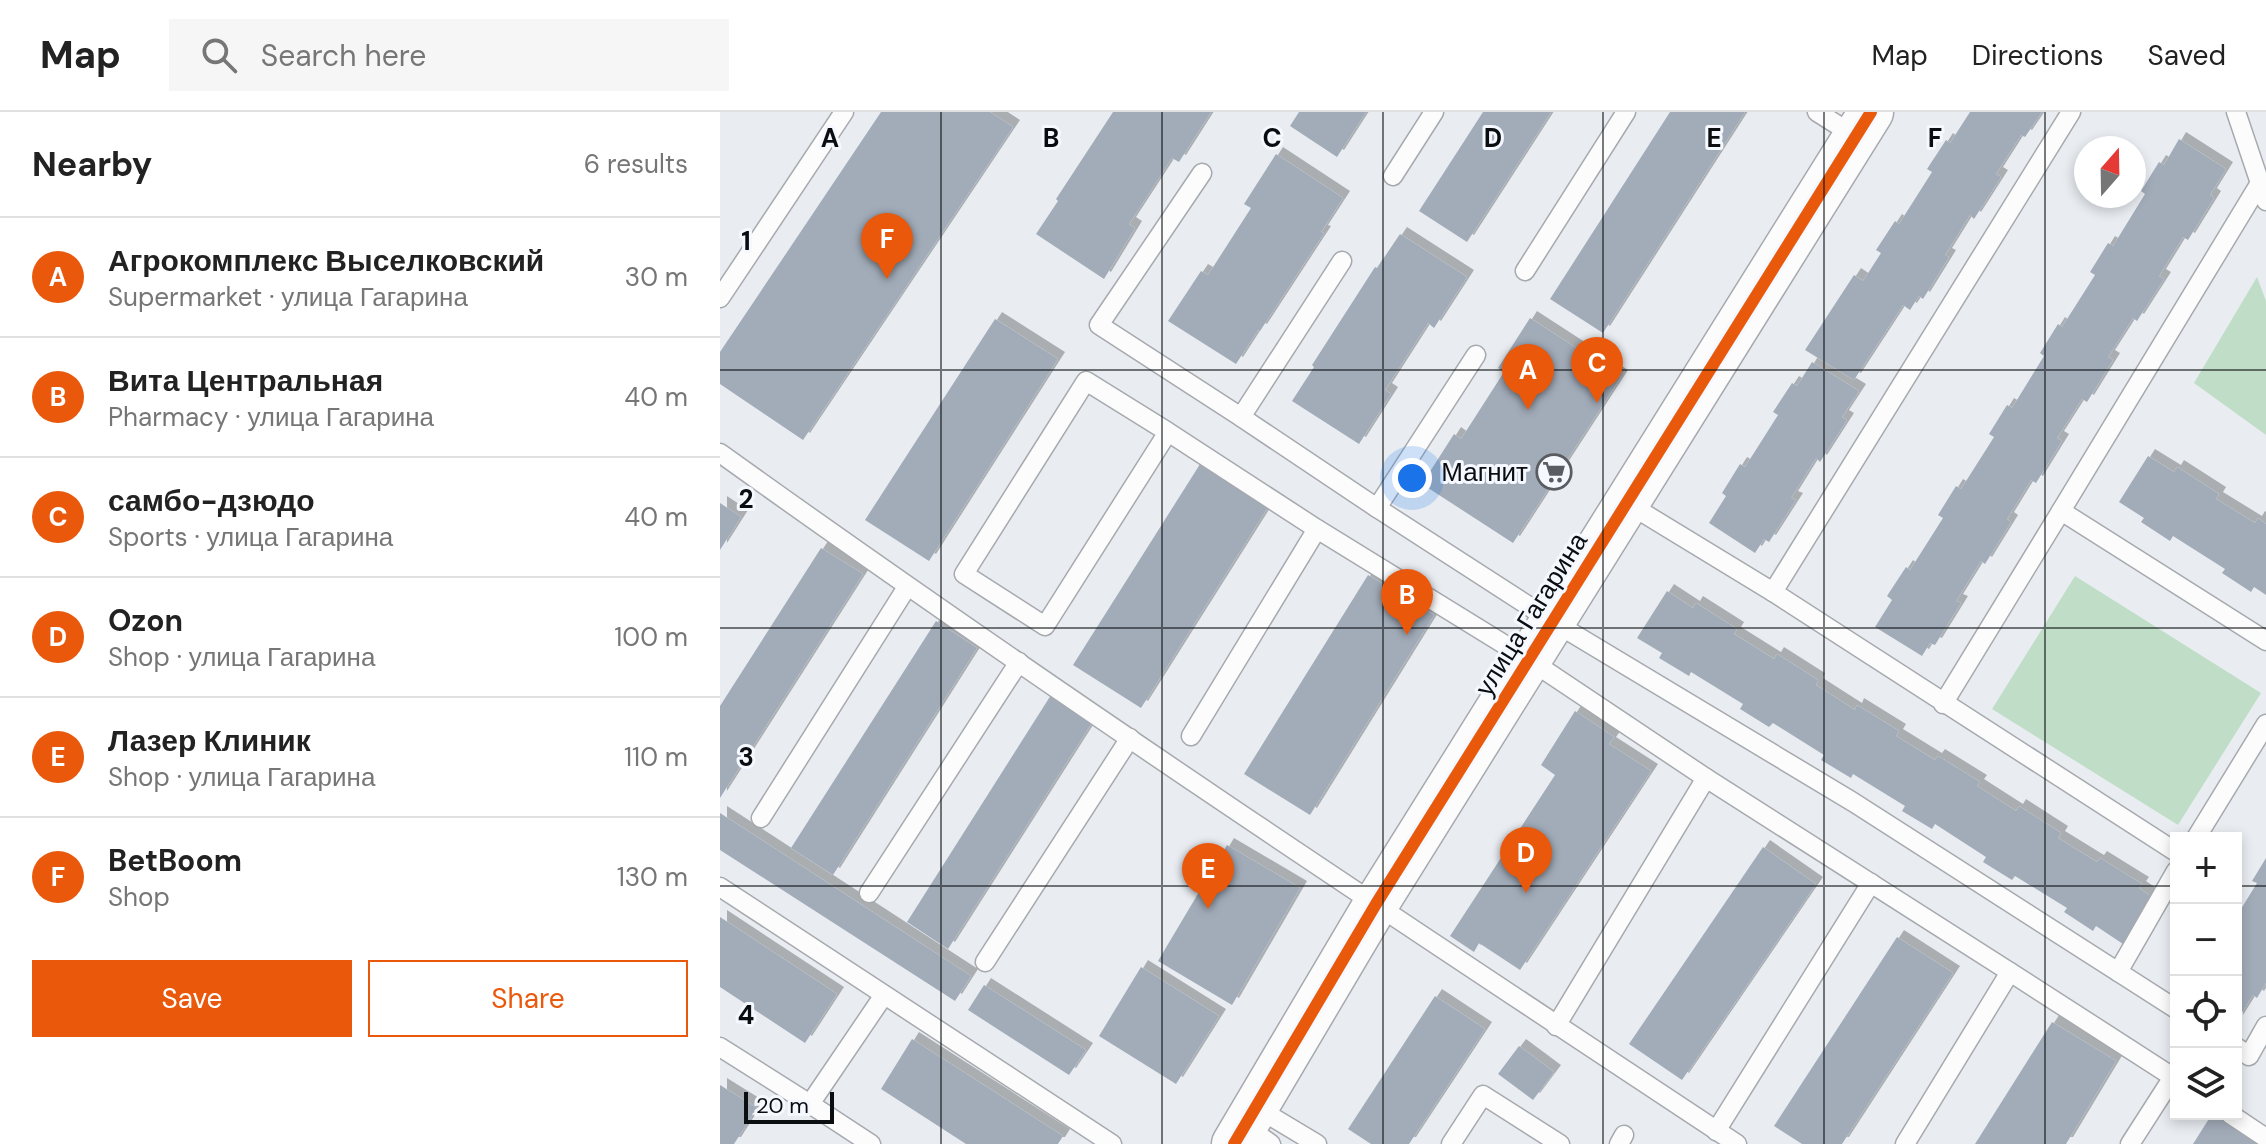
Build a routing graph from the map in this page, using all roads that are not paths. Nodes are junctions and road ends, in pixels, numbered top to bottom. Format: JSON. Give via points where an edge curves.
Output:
{"nodes":[{"id":1,"x":844,"y":112,"type":"edge"},
{"id":2,"x":1434,"y":112,"type":"edge"},
{"id":3,"x":1626,"y":112,"type":"edge"},
{"id":4,"x":1817,"y":112,"type":"edge"},
{"id":5,"x":2071,"y":112,"type":"edge"},
{"id":6,"x":2236,"y":112,"type":"edge"},
{"id":7,"x":1863,"y":124,"type":"edge"},
{"id":8,"x":1202,"y":173,"type":"dead end"},
{"id":9,"x":1393,"y":176,"type":"dead end"},
{"id":10,"x":2263,"y":192,"type":"edge"},
{"id":11,"x":1342,"y":261,"type":"dead end"},
{"id":12,"x":1525,"y":271,"type":"dead end"},
{"id":13,"x":720,"y":298,"type":"edge"},
{"id":14,"x":1476,"y":355,"type":"dead end"},
{"id":15,"x":1241,"y":417,"type":"junction"},
{"id":16,"x":1168,"y":432,"type":"junction"},
{"id":17,"x":720,"y":453,"type":"edge"},
{"id":18,"x":1627,"y":503,"type":"junction"},
{"id":19,"x":1377,"y":508,"type":"junction"},
{"id":20,"x":2061,"y":511,"type":"junction"},
{"id":21,"x":1317,"y":529,"type":"junction"},
{"id":22,"x":907,"y":587,"type":"junction"},
{"id":23,"x":1773,"y":592,"type":"junction"},
{"id":24,"x":1552,"y":621,"type":"junction"},
{"id":25,"x":2266,"y":641,"type":"edge"},
{"id":26,"x":1528,"y":659,"type":"junction"},
{"id":27,"x":1019,"y":662,"type":"junction"},
{"id":28,"x":1943,"y":704,"type":"junction"},
{"id":29,"x":2266,"y":724,"type":"edge"},
{"id":30,"x":1191,"y":736,"type":"dead end"},
{"id":31,"x":1130,"y":738,"type":"junction"},
{"id":32,"x":1706,"y":778,"type":"junction"},
{"id":33,"x":761,"y":818,"type":"dead end"},
{"id":34,"x":2200,"y":832,"type":"edge"},
{"id":35,"x":2170,"y":848,"type":"edge"},
{"id":36,"x":2170,"y":881,"type":"edge"},
{"id":37,"x":1871,"y":883,"type":"junction"},
{"id":38,"x":720,"y":887,"type":"edge"},
{"id":39,"x":869,"y":893,"type":"dead end"},
{"id":40,"x":1376,"y":904,"type":"junction"},
{"id":41,"x":985,"y":962,"type":"dead end"},
{"id":42,"x":2010,"y":972,"type":"junction"},
{"id":43,"x":2118,"y":972,"type":"junction"},
{"id":44,"x":884,"y":995,"type":"junction"},
{"id":45,"x":2170,"y":1005,"type":"edge"},
{"id":46,"x":1556,"y":1026,"type":"junction"},
{"id":47,"x":2266,"y":1026,"type":"edge"},
{"id":48,"x":720,"y":1047,"type":"edge"},
{"id":49,"x":2237,"y":1048,"type":"edge"},
{"id":50,"x":2170,"y":1075,"type":"edge"},
{"id":51,"x":2170,"y":1084,"type":"edge"},
{"id":52,"x":810,"y":1104,"type":"junction"},
{"id":53,"x":2239,"y":1120,"type":"edge"},
{"id":54,"x":1252,"y":1130,"type":"edge"},
{"id":55,"x":1716,"y":1131,"type":"junction"},
{"id":56,"x":1296,"y":1138,"type":"edge"},
{"id":57,"x":2266,"y":1138,"type":"edge"},
{"id":58,"x":871,"y":1144,"type":"edge"},
{"id":59,"x":1112,"y":1144,"type":"edge"},
{"id":60,"x":1317,"y":1144,"type":"edge"},
{"id":61,"x":1451,"y":1144,"type":"edge"},
{"id":62,"x":1560,"y":1144,"type":"edge"},
{"id":63,"x":1737,"y":1144,"type":"edge"},
{"id":64,"x":1905,"y":1144,"type":"edge"},
{"id":65,"x":2130,"y":1144,"type":"edge"}],
"edges":[{"from":1,"to":13,"type":"lane"},
{"from":2,"to":9,"type":"lane"},
{"from":3,"to":12,"type":"lane"},
{"from":4,"to":7,"type":"lane"},
{"from":5,"to":23,"type":"lane"},
{"from":6,"to":10,"type":"lane"},
{"from":7,"to":18,"type":"street","name":"улица Гагарина"},
{"from":8,"to":15,"type":"lane","via":[[1099,325]]},
{"from":10,"to":20,"type":"lane"},
{"from":11,"to":15,"type":"lane"},
{"from":14,"to":19,"type":"lane"},
{"from":15,"to":19,"type":"lane"},
{"from":16,"to":16,"type":"lane","via":[[1045,626],[964,574],[1086,381]]},
{"from":16,"to":21,"type":"lane"},
{"from":17,"to":22,"type":"lane"},
{"from":18,"to":23,"type":"lane"},
{"from":18,"to":24,"type":"street","name":"улица Гагарина"},
{"from":19,"to":24,"type":"lane"},
{"from":20,"to":25,"type":"lane"},
{"from":20,"to":28,"type":"lane"},
{"from":21,"to":26,"type":"lane"},
{"from":21,"to":30,"type":"lane"},
{"from":22,"to":27,"type":"lane"},
{"from":22,"to":33,"type":"lane"},
{"from":23,"to":28,"type":"lane"},
{"from":24,"to":26,"type":"street","name":"улица Гагарина"},
{"from":24,"to":43,"type":"lane","via":[[1853,802]]},
{"from":26,"to":32,"type":"lane"},
{"from":26,"to":40,"type":"street","name":"улица Гагарина"},
{"from":27,"to":31,"type":"lane"},
{"from":27,"to":39,"type":"lane"},
{"from":28,"to":35,"type":"lane"},
{"from":29,"to":34,"type":"lane"},
{"from":31,"to":40,"type":"lane"},
{"from":31,"to":41,"type":"lane"},
{"from":32,"to":37,"type":"lane"},
{"from":32,"to":46,"type":"lane"},
{"from":36,"to":43,"type":"lane"},
{"from":37,"to":42,"type":"lane"},
{"from":37,"to":55,"type":"lane"},
{"from":38,"to":44,"type":"lane"},
{"from":40,"to":46,"type":"lane"},
{"from":40,"to":54,"type":"street","name":"улица Гагарина"},
{"from":42,"to":50,"type":"lane"},
{"from":42,"to":64,"type":"lane"},
{"from":43,"to":45,"type":"lane"},
{"from":44,"to":52,"type":"lane"},
{"from":44,"to":59,"type":"lane"},
{"from":46,"to":55,"type":"lane"},
{"from":47,"to":49,"type":"lane","via":[[2249,1056]]},
{"from":48,"to":52,"type":"lane"},
{"from":51,"to":65,"type":"lane"},
{"from":52,"to":58,"type":"lane"},
{"from":53,"to":57,"type":"lane"},
{"from":54,"to":56,"type":"lane"},
{"from":55,"to":63,"type":"lane"},
{"from":56,"to":60,"type":"lane"},
{"from":61,"to":62,"type":"lane","via":[[1483,1095]]}]}
